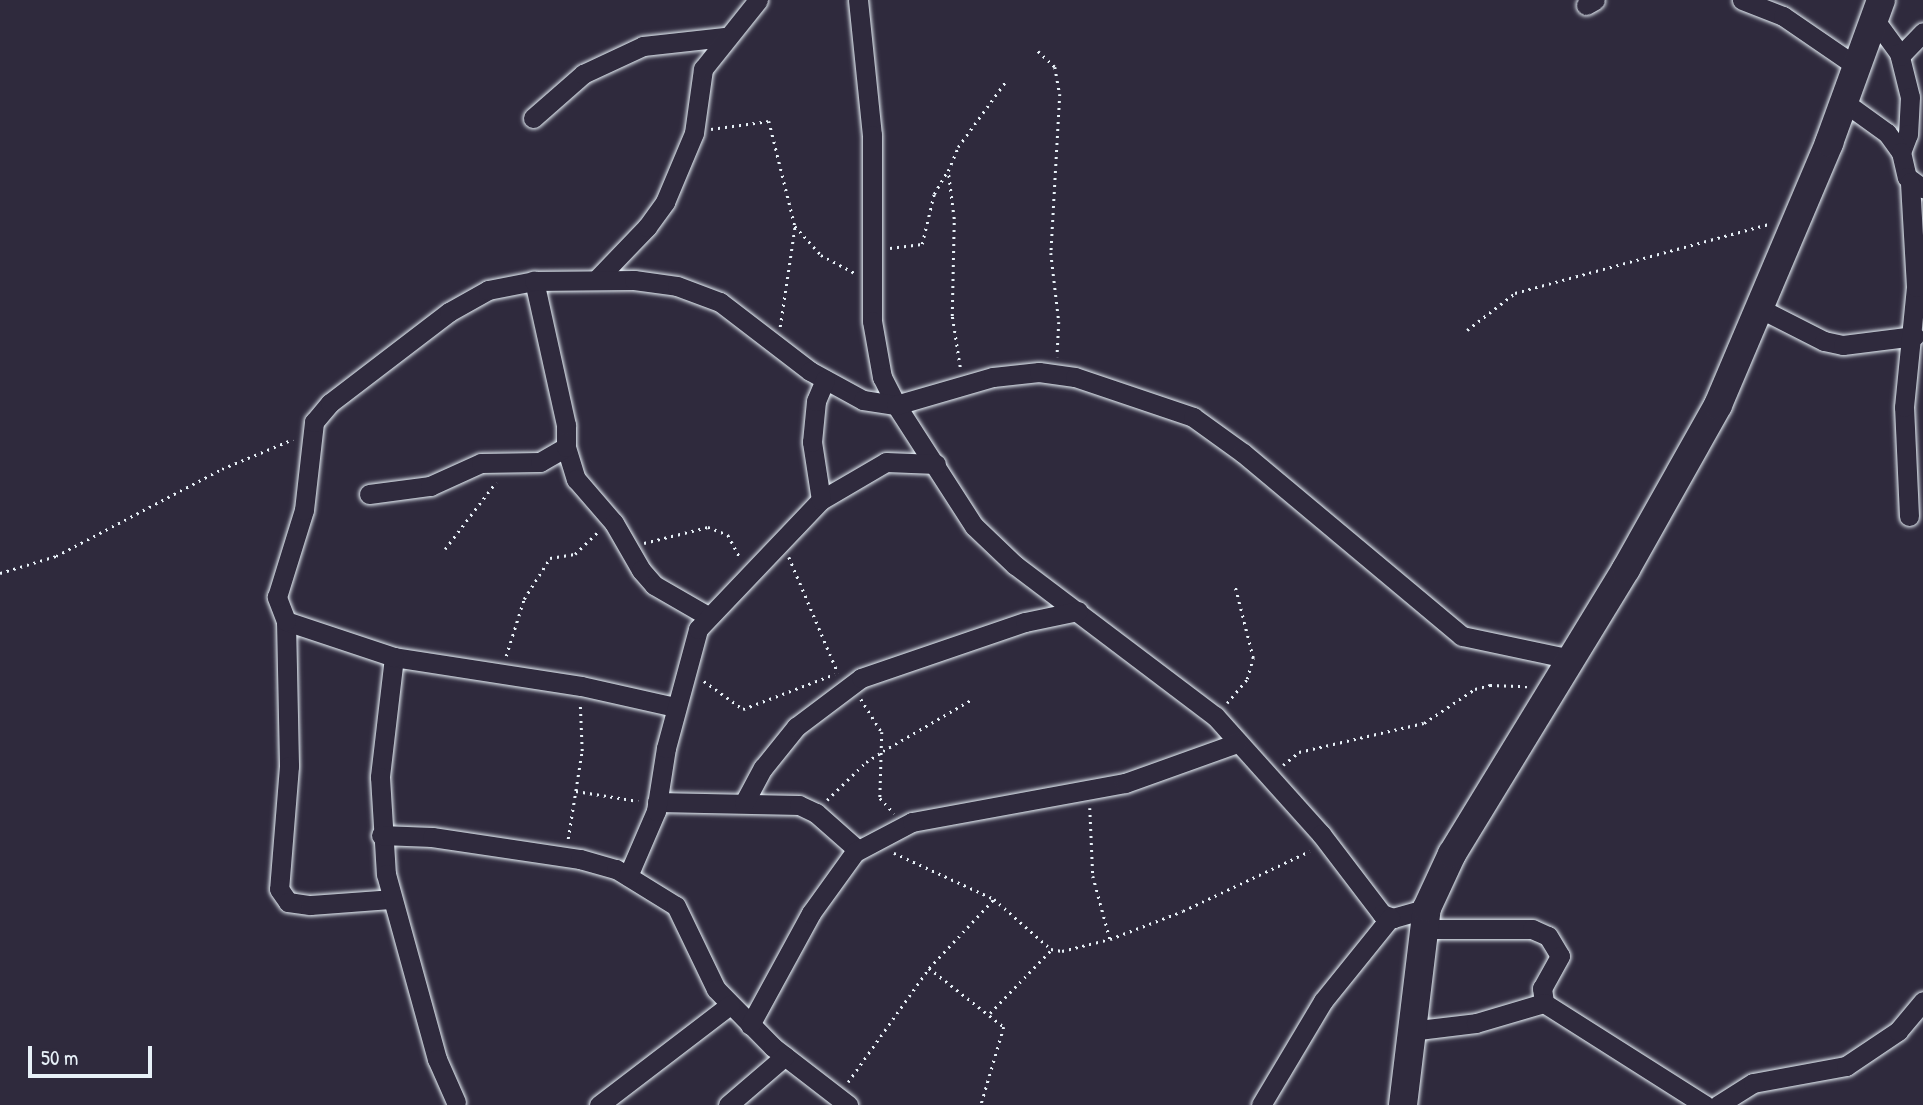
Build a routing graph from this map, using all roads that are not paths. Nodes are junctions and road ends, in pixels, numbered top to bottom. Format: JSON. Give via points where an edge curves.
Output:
{"nodes":[{"id":1,"x":758,"y":0,"type":"edge"},
{"id":2,"x":858,"y":0,"type":"edge"},
{"id":3,"x":1742,"y":0,"type":"edge"},
{"id":4,"x":1876,"y":8,"type":"edge"},
{"id":5,"x":1923,"y":32,"type":"edge"},
{"id":6,"x":725,"y":37,"type":"junction"},
{"id":7,"x":1900,"y":56,"type":"junction"},
{"id":8,"x":1856,"y":66,"type":"junction"},
{"id":9,"x":1844,"y":102,"type":"junction"},
{"id":10,"x":533,"y":118,"type":"dead end"},
{"id":11,"x":1901,"y":152,"type":"junction"},
{"id":12,"x":1917,"y":185,"type":"edge"},
{"id":13,"x":596,"y":280,"type":"junction"},
{"id":14,"x":534,"y":281,"type":"junction"},
{"id":15,"x":1757,"y":307,"type":"junction"},
{"id":16,"x":1914,"y":336,"type":"junction"},
{"id":17,"x":825,"y":380,"type":"junction"},
{"id":18,"x":896,"y":405,"type":"junction"},
{"id":19,"x":566,"y":447,"type":"junction"},
{"id":20,"x":936,"y":464,"type":"junction"},
{"id":21,"x":369,"y":494,"type":"dead end"},
{"id":22,"x":821,"y":500,"type":"junction"},
{"id":23,"x":1909,"y":516,"type":"dead end"},
{"id":24,"x":1078,"y":611,"type":"junction"},
{"id":25,"x":708,"y":616,"type":"junction"},
{"id":26,"x":286,"y":621,"type":"junction"},
{"id":27,"x":394,"y":657,"type":"junction"},
{"id":28,"x":1571,"y":659,"type":"junction"},
{"id":29,"x":676,"y":707,"type":"junction"},
{"id":30,"x":1237,"y":743,"type":"junction"},
{"id":31,"x":657,"y":802,"type":"junction"},
{"id":32,"x":744,"y":803,"type":"junction"},
{"id":33,"x":381,"y":835,"type":"junction"},
{"id":34,"x":865,"y":846,"type":"junction"},
{"id":35,"x":628,"y":876,"type":"junction"},
{"id":36,"x":391,"y":898,"type":"junction"},
{"id":37,"x":1390,"y":918,"type":"junction"},
{"id":38,"x":1426,"y":918,"type":"junction"},
{"id":39,"x":1923,"y":1001,"type":"edge"},
{"id":40,"x":1544,"y":1003,"type":"junction"},
{"id":41,"x":730,"y":1005,"type":"junction"},
{"id":42,"x":750,"y":1025,"type":"junction"},
{"id":43,"x":1410,"y":1031,"type":"junction"},
{"id":44,"x":785,"y":1056,"type":"junction"},
{"id":45,"x":843,"y":1101,"type":"edge"},
{"id":46,"x":456,"y":1102,"type":"dead end"},
{"id":47,"x":598,"y":1105,"type":"edge"},
{"id":48,"x":729,"y":1105,"type":"edge"},
{"id":49,"x":1261,"y":1105,"type":"edge"},
{"id":50,"x":1403,"y":1105,"type":"edge"},
{"id":51,"x":1705,"y":1105,"type":"edge"},
{"id":52,"x":1718,"y":1105,"type":"edge"}],
"edges":[{"from":1,"to":6,"type":"street"},
{"from":2,"to":18,"type":"street","via":[[872,135],[875,347]]},
{"from":3,"to":8,"type":"street","via":[[1783,16]]},
{"from":4,"to":7,"type":"street"},
{"from":4,"to":8,"type":"street"},
{"from":5,"to":7,"type":"street"},
{"from":6,"to":10,"type":"street","via":[[643,46],[583,74]]},
{"from":6,"to":13,"type":"street","via":[[703,69],[694,133],[656,216]]},
{"from":7,"to":11,"type":"street","via":[[1910,97],[1908,134]]},
{"from":8,"to":9,"type":"street"},
{"from":9,"to":11,"type":"street","via":[[1887,133]]},
{"from":9,"to":15,"type":"street"},
{"from":11,"to":12,"type":"street"},
{"from":12,"to":16,"type":"street"},
{"from":13,"to":14,"type":"street"},
{"from":13,"to":17,"type":"street","via":[[677,286],[720,302]]},
{"from":14,"to":19,"type":"street","via":[[566,425]]},
{"from":14,"to":26,"type":"street","via":[[488,290],[449,312],[330,403],[312,430],[303,510],[277,597]]},
{"from":15,"to":16,"type":"street","via":[[1824,341],[1843,345]]},
{"from":15,"to":28,"type":"street","via":[[1718,405]]},
{"from":16,"to":23,"type":"street","via":[[1904,407]]},
{"from":17,"to":18,"type":"street","via":[[863,400]]},
{"from":17,"to":22,"type":"street","via":[[816,401],[812,442]]},
{"from":18,"to":20,"type":"street"},
{"from":18,"to":28,"type":"street","via":[[963,384],[1016,374],[1055,374],[1193,417],[1462,636]]},
{"from":19,"to":21,"type":"street","via":[[551,460],[481,463],[430,486]]},
{"from":19,"to":25,"type":"street","via":[[576,479],[654,586]]},
{"from":20,"to":22,"type":"street","via":[[886,463]]},
{"from":20,"to":24,"type":"street","via":[[974,526],[1015,565]]},
{"from":22,"to":25,"type":"street"},
{"from":24,"to":30,"type":"street","via":[[1215,716]]},
{"from":24,"to":32,"type":"street","via":[[1025,622],[844,678],[778,747]]},
{"from":25,"to":29,"type":"street","via":[[698,629]]},
{"from":26,"to":27,"type":"street"},
{"from":26,"to":36,"type":"street","via":[[289,734],[279,889],[288,902],[310,905]]},
{"from":27,"to":29,"type":"street","via":[[581,686]]},
{"from":27,"to":33,"type":"street","via":[[380,777]]},
{"from":28,"to":38,"type":"street","via":[[1452,854]]},
{"from":29,"to":31,"type":"street"},
{"from":30,"to":34,"type":"street","via":[[1089,791],[994,805],[906,825]]},
{"from":30,"to":37,"type":"street"},
{"from":31,"to":32,"type":"street"},
{"from":31,"to":35,"type":"street"},
{"from":32,"to":34,"type":"street","via":[[799,804]]},
{"from":33,"to":35,"type":"street","via":[[432,837],[566,857]]},
{"from":33,"to":36,"type":"street"},
{"from":34,"to":42,"type":"street","via":[[811,913]]},
{"from":35,"to":41,"type":"street","via":[[676,906],[706,972]]},
{"from":36,"to":46,"type":"street","via":[[437,1059]]},
{"from":37,"to":38,"type":"street"},
{"from":37,"to":49,"type":"street","via":[[1323,1001]]},
{"from":38,"to":40,"type":"street","via":[[1532,929],[1548,936],[1560,956],[1542,988]]},
{"from":38,"to":43,"type":"street"},
{"from":39,"to":52,"type":"street","via":[[1898,1031],[1846,1066],[1753,1083]]},
{"from":40,"to":43,"type":"street","via":[[1476,1024]]},
{"from":40,"to":51,"type":"street"},
{"from":41,"to":42,"type":"street"},
{"from":41,"to":47,"type":"street"},
{"from":42,"to":44,"type":"street"},
{"from":43,"to":50,"type":"street"},
{"from":44,"to":45,"type":"street"},
{"from":44,"to":48,"type":"street"}]}
